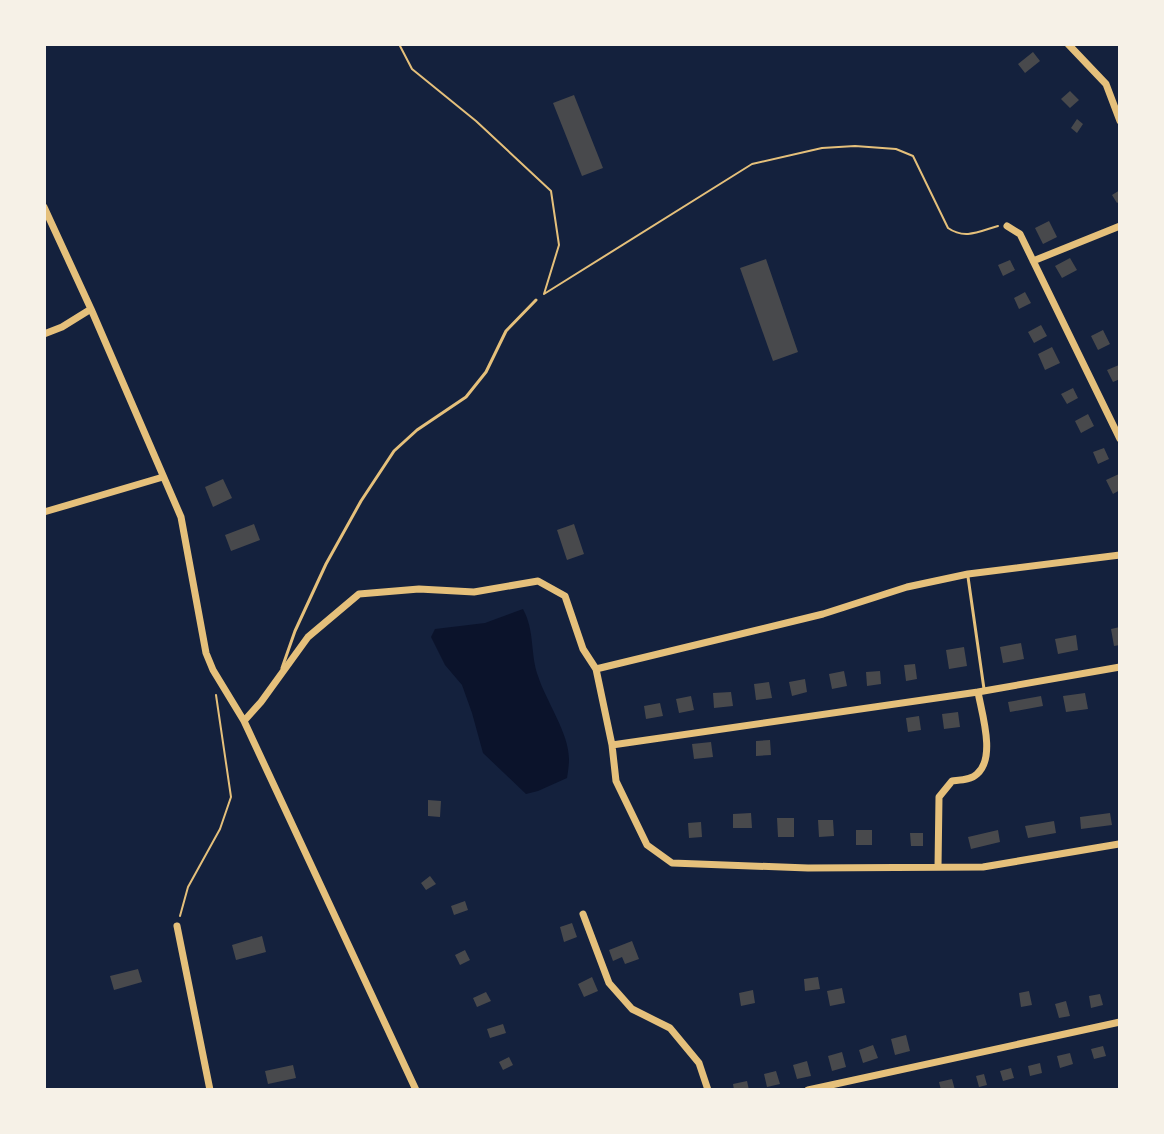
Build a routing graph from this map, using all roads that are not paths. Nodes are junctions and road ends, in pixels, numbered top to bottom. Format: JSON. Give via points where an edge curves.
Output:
{"nodes":[{"id":1,"x":1068,"y":44,"type":"edge"},
{"id":2,"x":1120,"y":121,"type":"edge"},
{"id":3,"x":44,"y":207,"type":"edge"},
{"id":4,"x":1007,"y":226,"type":"road end"},
{"id":5,"x":1120,"y":226,"type":"edge"},
{"id":6,"x":1033,"y":261,"type":"junction"},
{"id":7,"x":536,"y":300,"type":"dead end"},
{"id":8,"x":91,"y":309,"type":"junction"},
{"id":9,"x":44,"y":334,"type":"edge"},
{"id":10,"x":1120,"y":439,"type":"edge"},
{"id":11,"x":163,"y":477,"type":"junction"},
{"id":12,"x":45,"y":510,"type":"edge"},
{"id":13,"x":1120,"y":555,"type":"edge"},
{"id":14,"x":968,"y":574,"type":"junction"},
{"id":15,"x":1120,"y":667,"type":"edge"},
{"id":16,"x":596,"y":669,"type":"junction"},
{"id":17,"x":279,"y":678,"type":"junction"},
{"id":18,"x":981,"y":692,"type":"junction"},
{"id":19,"x":244,"y":721,"type":"junction"},
{"id":20,"x":612,"y":745,"type":"junction"},
{"id":21,"x":1120,"y":845,"type":"edge"},
{"id":22,"x":938,"y":867,"type":"junction"},
{"id":23,"x":583,"y":914,"type":"dead end"},
{"id":24,"x":177,"y":926,"type":"road end"},
{"id":25,"x":1120,"y":1022,"type":"edge"},
{"id":26,"x":210,"y":1090,"type":"edge"},
{"id":27,"x":416,"y":1090,"type":"edge"},
{"id":28,"x":708,"y":1090,"type":"edge"},
{"id":29,"x":808,"y":1090,"type":"edge"}],
"edges":[{"from":1,"to":2,"type":"street","via":[[1106,84]]},
{"from":3,"to":8,"type":"street"},
{"from":4,"to":6,"type":"street","via":[[1020,234]]},
{"from":5,"to":6,"type":"street"},
{"from":6,"to":10,"type":"street"},
{"from":7,"to":17,"type":"lane","via":[[506,331],[486,372],[466,397],[394,451],[326,564]]},
{"from":8,"to":9,"type":"street"},
{"from":8,"to":11,"type":"street"},
{"from":11,"to":12,"type":"street"},
{"from":11,"to":19,"type":"street","via":[[181,517],[206,653]]},
{"from":13,"to":14,"type":"street"},
{"from":14,"to":16,"type":"street"},
{"from":14,"to":18,"type":"lane"},
{"from":15,"to":18,"type":"street"},
{"from":16,"to":17,"type":"street","via":[[583,649],[565,596],[538,581],[474,592],[359,594],[308,637]]},
{"from":16,"to":20,"type":"street"},
{"from":17,"to":19,"type":"street"},
{"from":18,"to":20,"type":"street"},
{"from":18,"to":22,"type":"street","via":[[987,761],[978,774],[952,781],[939,797]]},
{"from":19,"to":27,"type":"street"},
{"from":20,"to":22,"type":"street","via":[[616,781],[647,845],[672,863]]},
{"from":21,"to":22,"type":"street","via":[[983,867]]},
{"from":23,"to":28,"type":"street","via":[[609,983],[632,1009],[670,1028],[699,1063]]},
{"from":24,"to":26,"type":"street"},
{"from":25,"to":29,"type":"street"}]}
